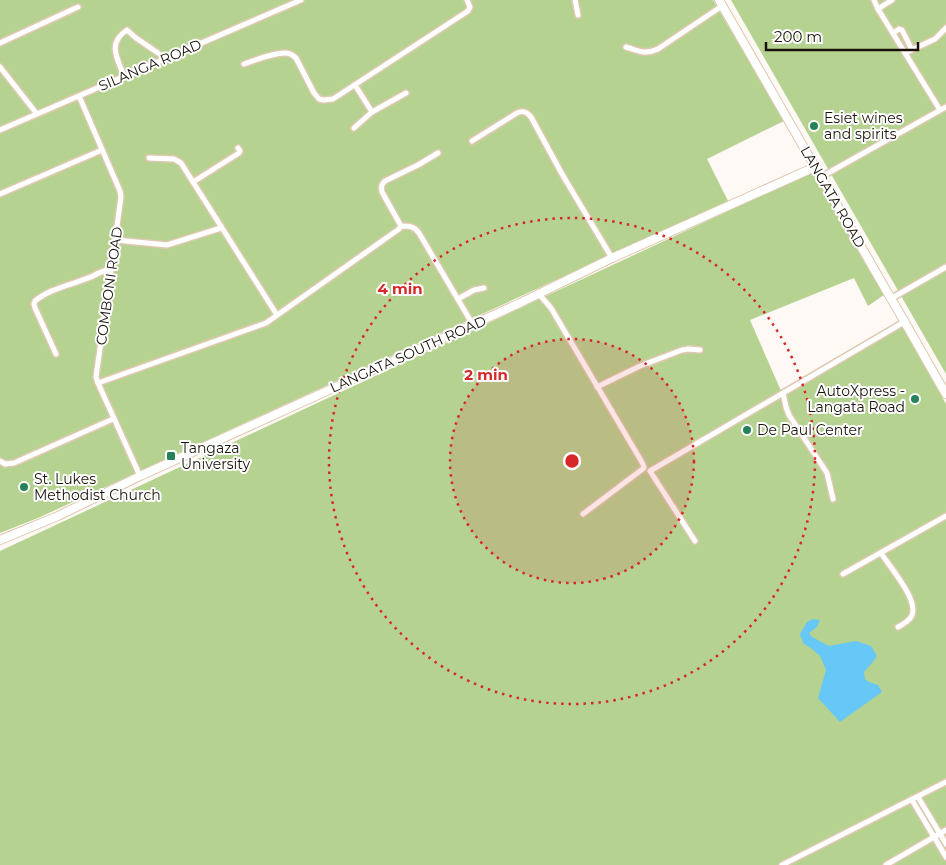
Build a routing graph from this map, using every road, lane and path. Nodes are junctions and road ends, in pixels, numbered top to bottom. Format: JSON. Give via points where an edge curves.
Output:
{"nodes":[{"id":1,"x":301,"y":0,"type":"edge"},
{"id":2,"x":467,"y":0,"type":"edge"},
{"id":3,"x":574,"y":0,"type":"edge"},
{"id":4,"x":874,"y":0,"type":"edge"},
{"id":5,"x":892,"y":0,"type":"edge"},
{"id":6,"x":720,"y":3,"type":"edge"},
{"id":7,"x":78,"y":7,"type":"dead end"},
{"id":8,"x":878,"y":8,"type":"junction"},
{"id":9,"x":578,"y":15,"type":"dead end"},
{"id":10,"x":946,"y":28,"type":"edge"},
{"id":11,"x":893,"y":33,"type":"junction"},
{"id":12,"x":0,"y":43,"type":"edge"},
{"id":13,"x":626,"y":47,"type":"dead end"},
{"id":14,"x":911,"y":48,"type":"dead end"},
{"id":15,"x":158,"y":53,"type":"dead end"},
{"id":16,"x":905,"y":53,"type":"junction"},
{"id":17,"x":244,"y":64,"type":"dead end"},
{"id":18,"x":0,"y":67,"type":"edge"},
{"id":19,"x":124,"y":76,"type":"junction"},
{"id":20,"x":355,"y":85,"type":"junction"},
{"id":21,"x":406,"y":93,"type":"dead end"},
{"id":22,"x":79,"y":96,"type":"junction"},
{"id":23,"x":946,"y":106,"type":"edge"},
{"id":24,"x":940,"y":110,"type":"junction"},
{"id":25,"x":372,"y":112,"type":"junction"},
{"id":26,"x":37,"y":114,"type":"junction"},
{"id":27,"x":354,"y":128,"type":"dead end"},
{"id":28,"x":0,"y":130,"type":"edge"},
{"id":29,"x":472,"y":141,"type":"dead end"},
{"id":30,"x":238,"y":148,"type":"dead end"},
{"id":31,"x":102,"y":150,"type":"junction"},
{"id":32,"x":438,"y":153,"type":"dead end"},
{"id":33,"x":149,"y":158,"type":"dead end"},
{"id":34,"x":815,"y":167,"type":"junction"},
{"id":35,"x":821,"y":177,"type":"junction"},
{"id":36,"x":193,"y":182,"type":"junction"},
{"id":37,"x":0,"y":194,"type":"edge"},
{"id":38,"x":401,"y":226,"type":"junction"},
{"id":39,"x":221,"y":228,"type":"junction"},
{"id":40,"x":116,"y":240,"type":"junction"},
{"id":41,"x":612,"y":258,"type":"junction"},
{"id":42,"x":112,"y":269,"type":"junction"},
{"id":43,"x":946,"y":269,"type":"edge"},
{"id":44,"x":484,"y":288,"type":"dead end"},
{"id":45,"x":539,"y":294,"type":"junction"},
{"id":46,"x":892,"y":298,"type":"junction"},
{"id":47,"x":458,"y":299,"type":"junction"},
{"id":48,"x":277,"y":315,"type":"junction"},
{"id":49,"x":904,"y":322,"type":"junction"},
{"id":50,"x":473,"y":325,"type":"junction"},
{"id":51,"x":700,"y":350,"type":"dead end"},
{"id":52,"x":56,"y":354,"type":"dead end"},
{"id":53,"x":98,"y":383,"type":"junction"},
{"id":54,"x":597,"y":387,"type":"junction"},
{"id":55,"x":782,"y":393,"type":"junction"},
{"id":56,"x":946,"y":394,"type":"edge"},
{"id":57,"x":114,"y":419,"type":"junction"},
{"id":58,"x":0,"y":461,"type":"edge"},
{"id":59,"x":140,"y":476,"type":"junction"},
{"id":60,"x":833,"y":499,"type":"dead end"},
{"id":61,"x":583,"y":514,"type":"dead end"},
{"id":62,"x":946,"y":516,"type":"edge"},
{"id":63,"x":0,"y":540,"type":"edge"},
{"id":64,"x":695,"y":541,"type":"dead end"},
{"id":65,"x":880,"y":553,"type":"junction"},
{"id":66,"x":843,"y":574,"type":"dead end"},
{"id":67,"x":898,"y":627,"type":"dead end"},
{"id":68,"x":946,"y":782,"type":"edge"},
{"id":69,"x":918,"y":797,"type":"junction"},
{"id":70,"x":912,"y":800,"type":"junction"},
{"id":71,"x":946,"y":830,"type":"edge"},
{"id":72,"x":940,"y":834,"type":"junction"},
{"id":73,"x":934,"y":837,"type":"junction"},
{"id":74,"x":946,"y":844,"type":"edge"},
{"id":75,"x":946,"y":857,"type":"edge"},
{"id":76,"x":782,"y":865,"type":"edge"},
{"id":77,"x":886,"y":865,"type":"edge"}],
"edges":[{"from":1,"to":19,"type":"street","name":"SILANGA ROAD"},
{"from":2,"to":20,"type":"street","via":[[468,11]]},
{"from":3,"to":9,"type":"street"},
{"from":4,"to":8,"type":"street"},
{"from":5,"to":8,"type":"street"},
{"from":6,"to":13,"type":"street","via":[[658,49],[645,53]]},
{"from":6,"to":34,"type":"street","name":"LANGATA ROAD"},
{"from":7,"to":12,"type":"street"},
{"from":8,"to":11,"type":"street"},
{"from":10,"to":16,"type":"street","via":[[935,39]]},
{"from":11,"to":14,"type":"street","via":[[902,30]]},
{"from":11,"to":16,"type":"street"},
{"from":15,"to":19,"type":"street","via":[[127,30],[121,34],[115,42],[116,56]]},
{"from":16,"to":24,"type":"street"},
{"from":17,"to":20,"type":"street","via":[[268,56],[292,54],[319,100],[332,98]]},
{"from":18,"to":26,"type":"street"},
{"from":19,"to":22,"type":"street","name":"SILANGA ROAD"},
{"from":20,"to":25,"type":"street"},
{"from":21,"to":25,"type":"street"},
{"from":22,"to":26,"type":"street","name":"SILANGA ROAD"},
{"from":22,"to":31,"type":"street","name":"COMBONI ROAD"},
{"from":23,"to":24,"type":"street"},
{"from":24,"to":35,"type":"street"},
{"from":25,"to":27,"type":"street"},
{"from":26,"to":28,"type":"street","name":"SILANGA ROAD"},
{"from":29,"to":41,"type":"street","via":[[517,113],[527,113]]},
{"from":30,"to":36,"type":"street","via":[[239,153]]},
{"from":31,"to":37,"type":"street"},
{"from":31,"to":40,"type":"street","name":"COMBONI ROAD","via":[[121,195]]},
{"from":32,"to":38,"type":"street","via":[[382,184],[382,192]]},
{"from":33,"to":36,"type":"street","via":[[176,160]]},
{"from":34,"to":35,"type":"street","name":"LANGATA ROAD"},
{"from":34,"to":41,"type":"street","name":"LANGATA SOUTH ROAD"},
{"from":35,"to":46,"type":"street","name":"LANGATA ROAD"},
{"from":36,"to":39,"type":"street"},
{"from":38,"to":47,"type":"street","via":[[412,227],[419,233]]},
{"from":38,"to":48,"type":"street"},
{"from":39,"to":40,"type":"street","via":[[167,245]]},
{"from":39,"to":48,"type":"street"},
{"from":40,"to":42,"type":"street","name":"COMBONI ROAD"},
{"from":41,"to":45,"type":"street","name":"LANGATA SOUTH ROAD"},
{"from":42,"to":52,"type":"street","via":[[35,301],[35,308]]},
{"from":42,"to":53,"type":"street","name":"COMBONI ROAD","via":[[96,369]]},
{"from":43,"to":46,"type":"street"},
{"from":44,"to":47,"type":"street"},
{"from":45,"to":50,"type":"street","name":"LANGATA SOUTH ROAD"},
{"from":45,"to":54,"type":"street","via":[[551,308]]},
{"from":46,"to":49,"type":"street","name":"LANGATA ROAD"},
{"from":47,"to":50,"type":"street"},
{"from":48,"to":53,"type":"street","via":[[266,324]]},
{"from":49,"to":55,"type":"street"},
{"from":49,"to":56,"type":"street","name":"LANGATA ROAD"},
{"from":50,"to":59,"type":"street","name":"LANGATA SOUTH ROAD"},
{"from":51,"to":54,"type":"street","via":[[682,350]]},
{"from":53,"to":57,"type":"street","name":"COMBONI ROAD"},
{"from":54,"to":61,"type":"street","via":[[644,468]]},
{"from":55,"to":60,"type":"street","via":[[789,415],[826,473]]},
{"from":55,"to":64,"type":"street","via":[[650,471]]},
{"from":57,"to":58,"type":"street","via":[[14,463]]},
{"from":57,"to":59,"type":"street","name":"COMBONI ROAD"},
{"from":59,"to":63,"type":"street","name":"LANGATA SOUTH ROAD"},
{"from":62,"to":65,"type":"street"},
{"from":65,"to":66,"type":"street"},
{"from":65,"to":67,"type":"street","via":[[909,594],[913,609],[912,616]]},
{"from":68,"to":69,"type":"street"},
{"from":69,"to":70,"type":"street"},
{"from":69,"to":72,"type":"street"},
{"from":70,"to":73,"type":"street"},
{"from":70,"to":76,"type":"street"},
{"from":71,"to":72,"type":"street"},
{"from":72,"to":73,"type":"street"},
{"from":72,"to":74,"type":"street"},
{"from":73,"to":75,"type":"street"},
{"from":73,"to":77,"type":"street"}]}
